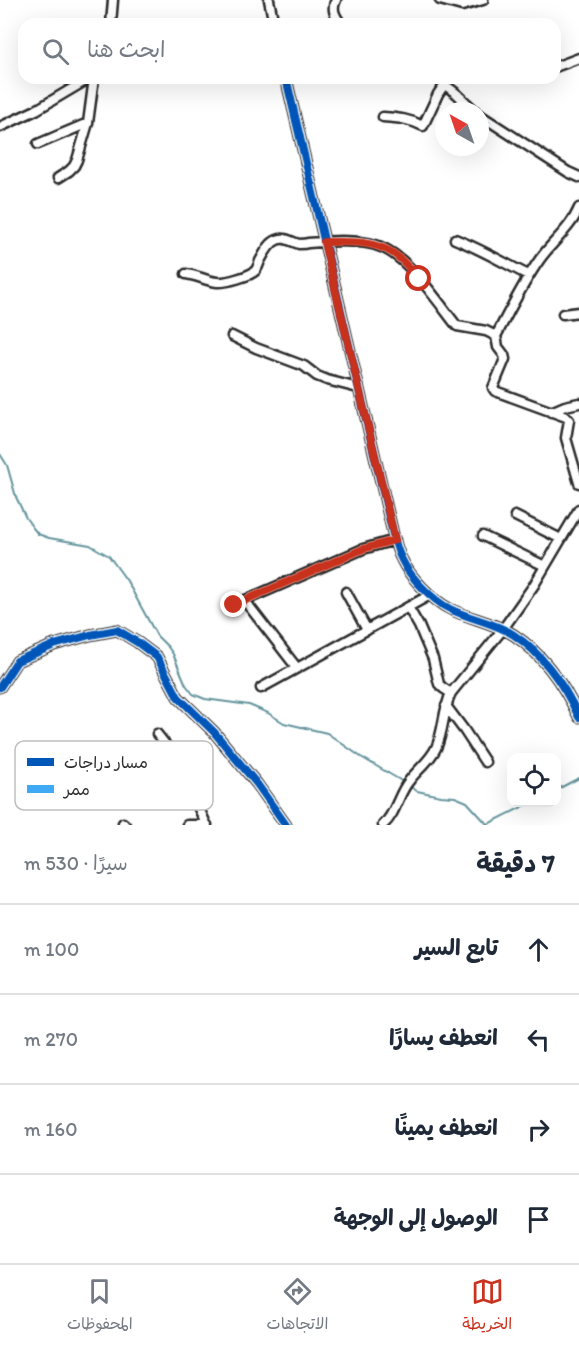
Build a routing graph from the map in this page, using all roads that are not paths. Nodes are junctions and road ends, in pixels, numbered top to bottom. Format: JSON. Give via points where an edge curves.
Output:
{"nodes":[{"id":1,"x":113,"y":0,"type":"edge"},
{"id":2,"x":269,"y":0,"type":"edge"},
{"id":3,"x":336,"y":0,"type":"edge"},
{"id":4,"x":443,"y":0,"type":"edge"},
{"id":5,"x":483,"y":0,"type":"edge"},
{"id":6,"x":112,"y":18,"type":"edge"},
{"id":7,"x":273,"y":18,"type":"edge"},
{"id":8,"x":338,"y":18,"type":"edge"},
{"id":9,"x":579,"y":58,"type":"edge"},
{"id":10,"x":561,"y":65,"type":"edge"},
{"id":11,"x":82,"y":84,"type":"edge"},
{"id":12,"x":91,"y":84,"type":"edge"},
{"id":13,"x":287,"y":84,"type":"edge"},
{"id":14,"x":444,"y":85,"type":"joint"},
{"id":15,"x":465,"y":102,"type":"edge"},
{"id":16,"x":383,"y":117,"type":"dead end"},
{"id":17,"x":489,"y":121,"type":"edge"},
{"id":18,"x":88,"y":123,"type":"junction"},
{"id":19,"x":0,"y":127,"type":"edge"},
{"id":20,"x":39,"y":144,"type":"dead end"},
{"id":21,"x":58,"y":177,"type":"dead end"},
{"id":22,"x":579,"y":177,"type":"edge"},
{"id":23,"x":579,"y":208,"type":"edge"},
{"id":24,"x":455,"y":239,"type":"dead end"},
{"id":25,"x":324,"y":242,"type":"junction"},
{"id":26,"x":186,"y":273,"type":"dead end"},
{"id":27,"x":528,"y":275,"type":"junction"},
{"id":28,"x":579,"y":312,"type":"edge"},
{"id":29,"x":563,"y":314,"type":"dead end"},
{"id":30,"x":232,"y":336,"type":"dead end"},
{"id":31,"x":496,"y":336,"type":"junction"},
{"id":32,"x":358,"y":388,"type":"junction"},
{"id":33,"x":579,"y":403,"type":"edge"},
{"id":34,"x":551,"y":412,"type":"junction"},
{"id":35,"x":579,"y":483,"type":"edge"},
{"id":36,"x":579,"y":509,"type":"edge"},
{"id":37,"x":514,"y":516,"type":"dead end"},
{"id":38,"x":483,"y":536,"type":"dead end"},
{"id":39,"x":561,"y":539,"type":"junction"},
{"id":40,"x":395,"y":540,"type":"junction"},
{"id":41,"x":545,"y":566,"type":"junction"},
{"id":42,"x":346,"y":592,"type":"dead end"},
{"id":43,"x":430,"y":595,"type":"junction"},
{"id":44,"x":245,"y":601,"type":"junction"},
{"id":45,"x":234,"y":605,"type":"dead end"},
{"id":46,"x":408,"y":607,"type":"junction"},
{"id":47,"x":503,"y":629,"type":"junction"},
{"id":48,"x":367,"y":630,"type":"junction"},
{"id":49,"x":297,"y":668,"type":"junction"},
{"id":50,"x":0,"y":687,"type":"edge"},
{"id":51,"x":261,"y":688,"type":"dead end"},
{"id":52,"x":451,"y":693,"type":"junction"},
{"id":53,"x":446,"y":706,"type":"junction"},
{"id":54,"x":579,"y":717,"type":"edge"},
{"id":55,"x":157,"y":734,"type":"dead end"},
{"id":56,"x":163,"y":741,"type":"edge"},
{"id":57,"x":485,"y":762,"type":"dead end"},
{"id":58,"x":200,"y":810,"type":"edge"},
{"id":59,"x":187,"y":825,"type":"edge"},
{"id":60,"x":207,"y":825,"type":"edge"},
{"id":61,"x":286,"y":825,"type":"edge"},
{"id":62,"x":383,"y":825,"type":"edge"}],
"edges":[{"from":1,"to":6,"type":"street"},
{"from":2,"to":7,"type":"street"},
{"from":3,"to":8,"type":"street","via":[[333,10]]},
{"from":4,"to":5,"type":"street","via":[[462,6]]},
{"from":9,"to":10,"type":"street"},
{"from":11,"to":19,"type":"street"},
{"from":12,"to":18,"type":"street"},
{"from":13,"to":25,"type":"street"},
{"from":14,"to":15,"type":"street"},
{"from":14,"to":16,"type":"street","via":[[423,126],[402,118]]},
{"from":17,"to":22,"type":"street"},
{"from":18,"to":20,"type":"street"},
{"from":18,"to":21,"type":"street","via":[[74,166]]},
{"from":23,"to":27,"type":"street"},
{"from":24,"to":27,"type":"street"},
{"from":25,"to":26,"type":"street","via":[[300,244],[277,239],[256,269],[237,279],[216,282]]},
{"from":25,"to":31,"type":"street","via":[[363,243],[392,252],[457,326]]},
{"from":25,"to":32,"type":"street"},
{"from":27,"to":31,"type":"street"},
{"from":28,"to":29,"type":"street"},
{"from":30,"to":32,"type":"street","via":[[304,366],[317,376]]},
{"from":31,"to":34,"type":"street","via":[[505,359],[495,391]]},
{"from":32,"to":40,"type":"street"},
{"from":33,"to":34,"type":"street"},
{"from":34,"to":35,"type":"street","via":[[569,420],[566,438]]},
{"from":36,"to":39,"type":"street"},
{"from":37,"to":39,"type":"street"},
{"from":38,"to":41,"type":"street"},
{"from":39,"to":41,"type":"street"},
{"from":40,"to":43,"type":"street","via":[[402,562]]},
{"from":40,"to":44,"type":"street","via":[[363,549]]},
{"from":41,"to":47,"type":"street"},
{"from":42,"to":48,"type":"street"},
{"from":43,"to":46,"type":"street"},
{"from":43,"to":47,"type":"street","via":[[449,609]]},
{"from":44,"to":45,"type":"street"},
{"from":44,"to":49,"type":"street"},
{"from":46,"to":48,"type":"street"},
{"from":46,"to":52,"type":"street","via":[[433,659],[439,684]]},
{"from":47,"to":52,"type":"street"},
{"from":47,"to":54,"type":"street","via":[[538,655],[562,684]]},
{"from":48,"to":49,"type":"street"},
{"from":49,"to":51,"type":"street"},
{"from":50,"to":61,"type":"street","via":[[17,660],[54,645],[117,630],[157,657],[178,697],[214,732]]},
{"from":52,"to":53,"type":"street"},
{"from":53,"to":57,"type":"street"},
{"from":53,"to":62,"type":"street","via":[[437,746],[408,781],[391,817]]},
{"from":55,"to":56,"type":"street"},
{"from":58,"to":60,"type":"street"},
{"from":59,"to":60,"type":"street"}]}
